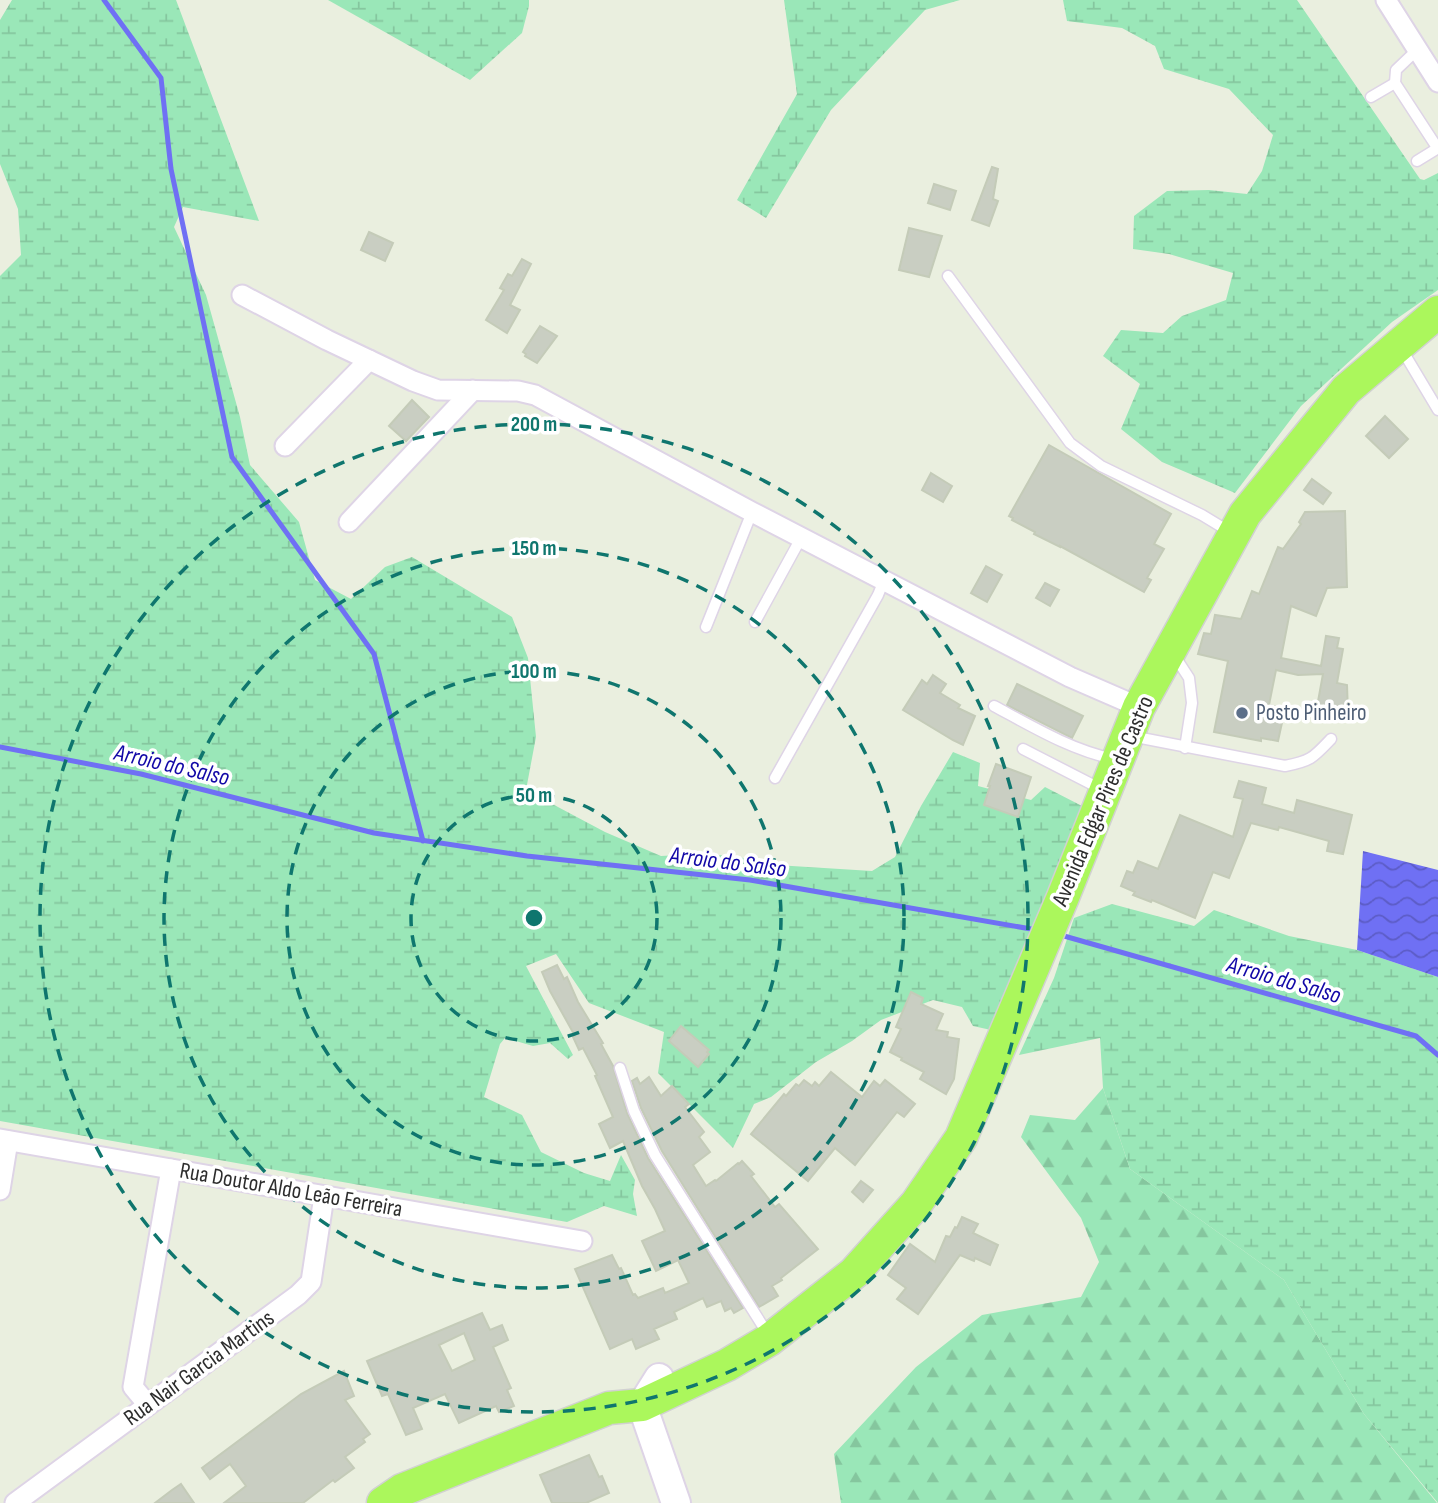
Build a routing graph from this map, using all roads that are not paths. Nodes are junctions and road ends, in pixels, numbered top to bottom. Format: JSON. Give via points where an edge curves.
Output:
{"nodes":[{"id":1,"x":1386,"y":0,"type":"edge"},
{"id":2,"x":1417,"y":50,"type":"junction"},
{"id":3,"x":1438,"y":82,"type":"edge"},
{"id":4,"x":1395,"y":83,"type":"junction"},
{"id":5,"x":1371,"y":97,"type":"dead end"},
{"id":6,"x":1438,"y":148,"type":"edge"},
{"id":7,"x":1417,"y":161,"type":"dead end"},
{"id":8,"x":948,"y":276,"type":"dead end"},
{"id":9,"x":242,"y":295,"type":"dead end"},
{"id":10,"x":1438,"y":312,"type":"edge"},
{"id":11,"x":1399,"y":345,"type":"junction"},
{"id":12,"x":369,"y":360,"type":"junction"},
{"id":13,"x":473,"y":390,"type":"junction"},
{"id":14,"x":1438,"y":410,"type":"edge"},
{"id":15,"x":285,"y":446,"type":"dead end"},
{"id":16,"x":752,"y":512,"type":"junction"},
{"id":17,"x":349,"y":522,"type":"dead end"},
{"id":18,"x":1234,"y":534,"type":"junction"},
{"id":19,"x":801,"y":538,"type":"junction"},
{"id":20,"x":884,"y":580,"type":"junction"},
{"id":21,"x":755,"y":622,"type":"dead end"},
{"id":22,"x":706,"y":627,"type":"dead end"},
{"id":23,"x":1170,"y":650,"type":"junction"},
{"id":24,"x":994,"y":706,"type":"dead end"},
{"id":25,"x":1128,"y":734,"type":"junction"},
{"id":26,"x":1331,"y":739,"type":"dead end"},
{"id":27,"x":1185,"y":748,"type":"junction"},
{"id":28,"x":1023,"y":749,"type":"dead end"},
{"id":29,"x":775,"y":778,"type":"dead end"},
{"id":30,"x":1105,"y":792,"type":"junction"},
{"id":31,"x":620,"y":1068,"type":"dead end"},
{"id":32,"x":4,"y":1140,"type":"edge"},
{"id":33,"x":171,"y":1169,"type":"junction"},
{"id":34,"x":0,"y":1190,"type":"edge"},
{"id":35,"x":324,"y":1196,"type":"junction"},
{"id":36,"x":582,"y":1241,"type":"dead end"},
{"id":37,"x":804,"y":1312,"type":"junction"},
{"id":38,"x":764,"y":1328,"type":"junction"},
{"id":39,"x":659,"y":1378,"type":"junction"},
{"id":40,"x":148,"y":1405,"type":"junction"},
{"id":41,"x":642,"y":1405,"type":"junction"},
{"id":42,"x":609,"y":1408,"type":"junction"},
{"id":43,"x":396,"y":1499,"type":"edge"},
{"id":44,"x":15,"y":1503,"type":"edge"},
{"id":45,"x":676,"y":1503,"type":"edge"}],
"edges":[{"from":1,"to":2,"type":"street"},
{"from":2,"to":3,"type":"street"},
{"from":2,"to":4,"type":"lane","via":[[1396,69]]},
{"from":4,"to":5,"type":"lane"},
{"from":4,"to":6,"type":"lane"},
{"from":6,"to":7,"type":"lane"},
{"from":8,"to":18,"type":"lane","via":[[1070,443],[1101,466]]},
{"from":9,"to":12,"type":"street"},
{"from":10,"to":11,"type":"main road","name":"Avenida Edgar Pires de Castro"},
{"from":11,"to":14,"type":"lane"},
{"from":11,"to":18,"type":"main road","name":"Avenida Edgar Pires de Castro","via":[[1346,390],[1245,514]]},
{"from":12,"to":13,"type":"street","via":[[438,390]]},
{"from":12,"to":15,"type":"street"},
{"from":13,"to":16,"type":"street","via":[[535,395]]},
{"from":13,"to":17,"type":"street"},
{"from":16,"to":19,"type":"street"},
{"from":16,"to":22,"type":"lane"},
{"from":18,"to":23,"type":"main road","name":"Avenida Edgar Pires de Castro"},
{"from":19,"to":20,"type":"street"},
{"from":19,"to":21,"type":"lane"},
{"from":20,"to":25,"type":"street","via":[[1070,677]]},
{"from":20,"to":29,"type":"lane"},
{"from":23,"to":25,"type":"main road","name":"Avenida Edgar Pires de Castro"},
{"from":23,"to":27,"type":"lane","via":[[1189,678],[1192,703]]},
{"from":24,"to":25,"type":"lane","via":[[1100,756]]},
{"from":25,"to":27,"type":"lane"},
{"from":25,"to":30,"type":"main road","name":"Avenida Edgar Pires de Castro"},
{"from":26,"to":27,"type":"lane","via":[[1314,758],[1284,766]]},
{"from":28,"to":30,"type":"lane"},
{"from":30,"to":37,"type":"main road","name":"Avenida Edgar Pires de Castro","via":[[961,1138],[916,1205],[854,1273]]},
{"from":31,"to":38,"type":"lane","via":[[655,1155]]},
{"from":32,"to":33,"type":"street","name":"Rua Doutor Aldo Leão Ferreira"},
{"from":32,"to":34,"type":"street"},
{"from":33,"to":35,"type":"street","name":"Rua Doutor Aldo Leão Ferreira"},
{"from":33,"to":40,"type":"street","via":[[133,1387]]},
{"from":35,"to":36,"type":"street","name":"Rua Doutor Aldo Leão Ferreira"},
{"from":35,"to":40,"type":"street","name":"Rua Nair Garcia Martins","via":[[311,1282]]},
{"from":37,"to":38,"type":"main road","name":"Avenida Edgar Pires de Castro"},
{"from":37,"to":41,"type":"main road","name":"Avenida Edgar Pires de Castro","via":[[727,1365]]},
{"from":38,"to":39,"type":"main road","name":"Avenida Edgar Pires de Castro"},
{"from":39,"to":41,"type":"street"},
{"from":39,"to":42,"type":"main road","name":"Avenida Edgar Pires de Castro"},
{"from":40,"to":44,"type":"street","name":"Rua Nair Garcia Martins"},
{"from":41,"to":42,"type":"main road","name":"Avenida Edgar Pires de Castro"},
{"from":41,"to":45,"type":"street"},
{"from":42,"to":43,"type":"main road","name":"Avenida Edgar Pires de Castro"}]}
